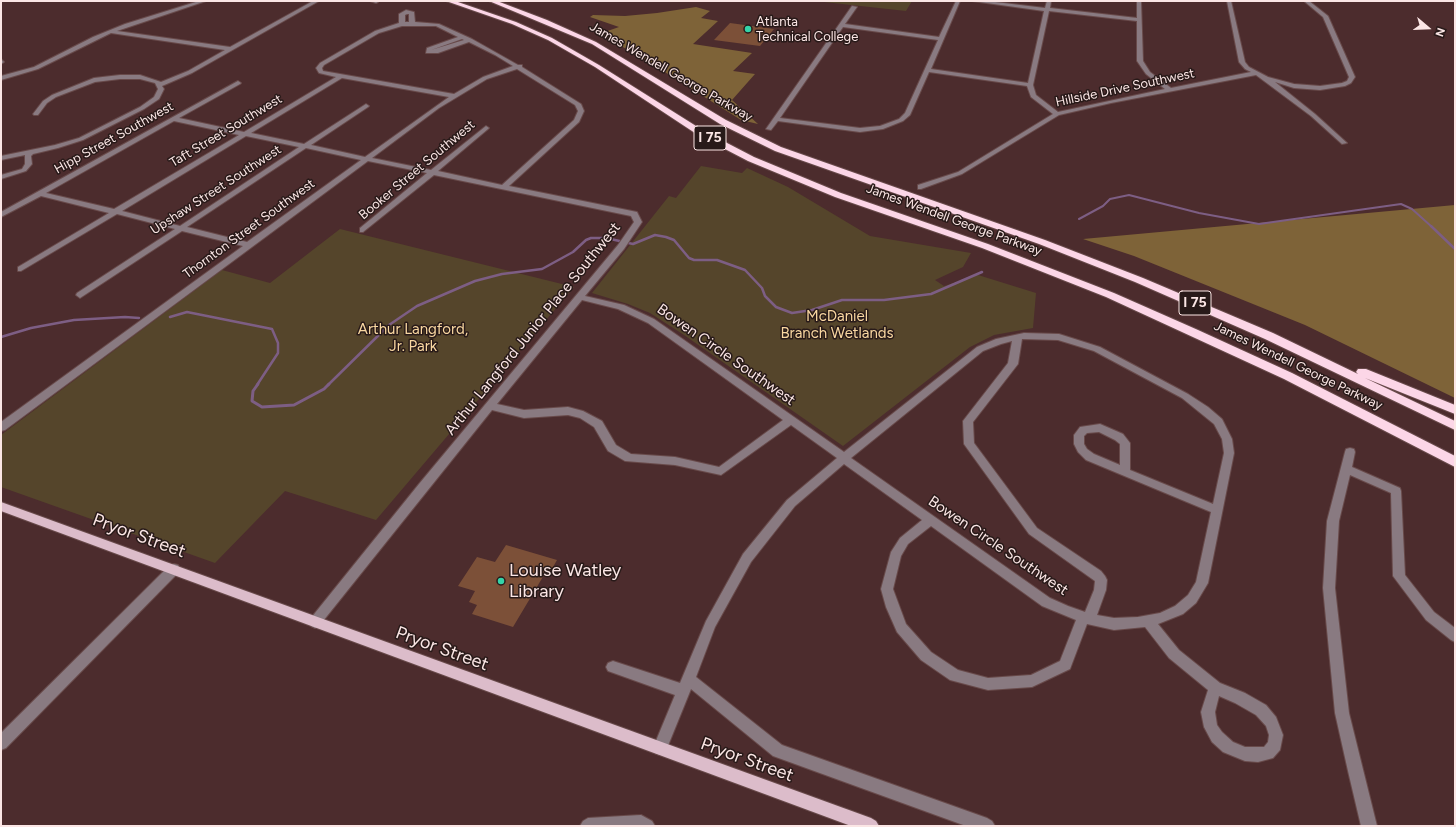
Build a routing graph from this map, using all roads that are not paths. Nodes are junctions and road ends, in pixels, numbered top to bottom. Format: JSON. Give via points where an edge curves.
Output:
{"nodes":[{"id":1,"x":92,"y":1,"type":"edge"},
{"id":2,"x":100,"y":1,"type":"edge"},
{"id":3,"x":187,"y":1,"type":"edge"},
{"id":4,"x":204,"y":1,"type":"edge"},
{"id":5,"x":317,"y":1,"type":"edge"},
{"id":6,"x":449,"y":1,"type":"edge"},
{"id":7,"x":492,"y":1,"type":"edge"},
{"id":8,"x":958,"y":1,"type":"edge"},
{"id":9,"x":974,"y":1,"type":"edge"},
{"id":10,"x":1048,"y":1,"type":"edge"},
{"id":11,"x":1139,"y":1,"type":"edge"},
{"id":12,"x":1229,"y":1,"type":"edge"},
{"id":13,"x":1306,"y":1,"type":"edge"},
{"id":14,"x":195,"y":4,"type":"junction"},
{"id":15,"x":854,"y":7,"type":"dead end"},
{"id":16,"x":1046,"y":10,"type":"junction"},
{"id":17,"x":1138,"y":20,"type":"junction"},
{"id":18,"x":412,"y":23,"type":"junction"},
{"id":19,"x":402,"y":24,"type":"junction"},
{"id":20,"x":841,"y":26,"type":"junction"},
{"id":21,"x":110,"y":32,"type":"junction"},
{"id":22,"x":464,"y":37,"type":"junction"},
{"id":23,"x":941,"y":39,"type":"junction"},
{"id":24,"x":470,"y":40,"type":"junction"},
{"id":25,"x":230,"y":50,"type":"junction"},
{"id":26,"x":520,"y":66,"type":"junction"},
{"id":27,"x":927,"y":70,"type":"junction"},
{"id":28,"x":1256,"y":73,"type":"junction"},
{"id":29,"x":340,"y":76,"type":"junction"},
{"id":30,"x":1264,"y":77,"type":"junction"},
{"id":31,"x":1,"y":78,"type":"edge"},
{"id":32,"x":238,"y":83,"type":"dead end"},
{"id":33,"x":159,"y":85,"type":"junction"},
{"id":34,"x":1030,"y":85,"type":"junction"},
{"id":35,"x":1170,"y":90,"type":"junction"},
{"id":36,"x":453,"y":96,"type":"junction"},
{"id":37,"x":366,"y":106,"type":"dead end"},
{"id":38,"x":36,"y":114,"type":"dead end"},
{"id":39,"x":1058,"y":114,"type":"junction"},
{"id":40,"x":173,"y":119,"type":"junction"},
{"id":41,"x":776,"y":119,"type":"junction"},
{"id":42,"x":486,"y":128,"type":"dead end"},
{"id":43,"x":769,"y":130,"type":"dead end"},
{"id":44,"x":245,"y":134,"type":"junction"},
{"id":45,"x":1344,"y":143,"type":"dead end"},
{"id":46,"x":305,"y":146,"type":"junction"},
{"id":47,"x":31,"y":152,"type":"junction"},
{"id":48,"x":1,"y":158,"type":"edge"},
{"id":49,"x":368,"y":159,"type":"junction"},
{"id":50,"x":433,"y":173,"type":"junction"},
{"id":51,"x":1,"y":177,"type":"edge"},
{"id":52,"x":504,"y":187,"type":"junction"},
{"id":53,"x":921,"y":187,"type":"dead end"},
{"id":54,"x":39,"y":194,"type":"junction"},
{"id":55,"x":115,"y":212,"type":"junction"},
{"id":56,"x":1,"y":214,"type":"edge"},
{"id":57,"x":180,"y":228,"type":"junction"},
{"id":58,"x":363,"y":230,"type":"dead end"},
{"id":59,"x":249,"y":245,"type":"junction"},
{"id":60,"x":21,"y":269,"type":"dead end"},
{"id":61,"x":80,"y":294,"type":"dead end"},
{"id":62,"x":580,"y":297,"type":"junction"},
{"id":63,"x":1270,"y":336,"type":"junction"},
{"id":64,"x":1017,"y":337,"type":"junction"},
{"id":65,"x":491,"y":406,"type":"junction"},
{"id":66,"x":1455,"y":410,"type":"edge"},
{"id":67,"x":790,"y":420,"type":"junction"},
{"id":68,"x":1455,"y":426,"type":"edge"},
{"id":69,"x":1,"y":427,"type":"edge"},
{"id":70,"x":1350,"y":452,"type":"dead end"},
{"id":71,"x":844,"y":458,"type":"junction"},
{"id":72,"x":1453,"y":461,"type":"edge"},
{"id":73,"x":1346,"y":469,"type":"junction"},
{"id":74,"x":1125,"y":472,"type":"junction"},
{"id":75,"x":1,"y":506,"type":"edge"},
{"id":76,"x":1217,"y":510,"type":"junction"},
{"id":77,"x":930,"y":520,"type":"junction"},
{"id":78,"x":174,"y":569,"type":"junction"},
{"id":79,"x":1086,"y":618,"type":"junction"},
{"id":80,"x":1148,"y":621,"type":"junction"},
{"id":81,"x":315,"y":622,"type":"junction"},
{"id":82,"x":1455,"y":636,"type":"edge"},
{"id":83,"x":613,"y":667,"type":"dead end"},
{"id":84,"x":686,"y":685,"type":"junction"},
{"id":85,"x":1215,"y":688,"type":"junction"},
{"id":86,"x":1,"y":743,"type":"edge"},
{"id":87,"x":660,"y":748,"type":"junction"},
{"id":88,"x":588,"y":826,"type":"edge"},
{"id":89,"x":647,"y":826,"type":"edge"},
{"id":90,"x":871,"y":826,"type":"edge"},
{"id":91,"x":987,"y":826,"type":"edge"},
{"id":92,"x":1369,"y":826,"type":"edge"}],
"edges":[{"from":1,"to":2,"type":"street"},
{"from":3,"to":14,"type":"street"},
{"from":4,"to":14,"type":"street"},
{"from":5,"to":25,"type":"street"},
{"from":6,"to":72,"type":"highway","name":"James Wendell George Parkway","number":"I 75","via":[[514,23],[556,42],[691,127],[752,159],[819,188],[992,249],[1110,295],[1288,376]]},
{"from":7,"to":63,"type":"highway","name":"James Wendell George Parkway","number":"I 75","via":[[545,20],[594,43],[723,122],[778,149],[1072,254]]},
{"from":8,"to":23,"type":"street"},
{"from":9,"to":16,"type":"street"},
{"from":10,"to":16,"type":"street"},
{"from":11,"to":17,"type":"street"},
{"from":12,"to":28,"type":"street","via":[[1242,62]]},
{"from":13,"to":30,"type":"street","via":[[1325,16],[1352,77],[1349,82],[1332,88],[1306,88]]},
{"from":14,"to":21,"type":"street"},
{"from":15,"to":20,"type":"street"},
{"from":16,"to":17,"type":"street"},
{"from":16,"to":34,"type":"street"},
{"from":17,"to":35,"type":"street","via":[[1140,61],[1148,73]]},
{"from":18,"to":19,"type":"street"},
{"from":18,"to":19,"type":"street","via":[[412,13],[406,12],[402,14]]},
{"from":18,"to":22,"type":"street","via":[[437,25]]},
{"from":19,"to":29,"type":"street","via":[[377,32],[319,68],[326,74]]},
{"from":20,"to":23,"type":"street"},
{"from":20,"to":41,"type":"street"},
{"from":21,"to":25,"type":"street"},
{"from":21,"to":31,"type":"street","via":[[36,68]]},
{"from":22,"to":24,"type":"street"},
{"from":22,"to":24,"type":"street","via":[[429,49],[428,52],[436,52]]},
{"from":23,"to":27,"type":"street"},
{"from":24,"to":26,"type":"street"},
{"from":25,"to":33,"type":"street","via":[[190,72]]},
{"from":26,"to":36,"type":"street","name":"Thornton Street Southwest","via":[[484,78]]},
{"from":26,"to":52,"type":"street","via":[[578,104],[581,111],[576,121]]},
{"from":27,"to":34,"type":"street"},
{"from":27,"to":41,"type":"street","via":[[908,114],[891,125],[849,130]]},
{"from":28,"to":30,"type":"street"},
{"from":28,"to":35,"type":"street","name":"Hillside Drive Southwest"},
{"from":29,"to":36,"type":"street"},
{"from":29,"to":44,"type":"street","name":"Taft Street Southwest"},
{"from":30,"to":45,"type":"street"},
{"from":32,"to":40,"type":"street","name":"Hipp Street Southwest"},
{"from":33,"to":38,"type":"street","via":[[158,82],[140,77],[94,80],[54,96],[45,102]]},
{"from":33,"to":47,"type":"street","via":[[161,89],[157,98],[142,108],[81,139]]},
{"from":34,"to":39,"type":"street","via":[[1033,96]]},
{"from":35,"to":39,"type":"street","name":"Hillside Drive Southwest"},
{"from":36,"to":49,"type":"street","name":"Thornton Street Southwest"},
{"from":37,"to":46,"type":"street","name":"Upshaw Street Southwest"},
{"from":39,"to":53,"type":"street","name":"Hillside Drive Southwest","via":[[960,173]]},
{"from":40,"to":44,"type":"street","name":"Arthur Langford Junior Place Southwest"},
{"from":40,"to":54,"type":"street","name":"Hipp Street Southwest"},
{"from":41,"to":43,"type":"street"},
{"from":42,"to":50,"type":"street","name":"Booker Street Southwest"},
{"from":44,"to":46,"type":"street","name":"Arthur Langford Junior Place Southwest"},
{"from":44,"to":55,"type":"street","name":"Taft Street Southwest"},
{"from":46,"to":49,"type":"street","name":"Arthur Langford Junior Place Southwest"},
{"from":46,"to":57,"type":"street","name":"Upshaw Street Southwest"},
{"from":47,"to":48,"type":"street"},
{"from":47,"to":51,"type":"street","via":[[28,156],[29,164],[24,170]]},
{"from":49,"to":50,"type":"street","name":"Arthur Langford Junior Place Southwest"},
{"from":49,"to":59,"type":"street","name":"Thornton Street Southwest"},
{"from":50,"to":52,"type":"street","name":"Arthur Langford Junior Place Southwest"},
{"from":50,"to":58,"type":"street","name":"Booker Street Southwest"},
{"from":52,"to":62,"type":"street","name":"Arthur Langford Junior Place Southwest","via":[[634,214],[638,222],[632,232]]},
{"from":54,"to":55,"type":"street"},
{"from":54,"to":56,"type":"street","name":"Hipp Street Southwest"},
{"from":55,"to":57,"type":"street"},
{"from":55,"to":60,"type":"street","name":"Taft Street Southwest"},
{"from":57,"to":59,"type":"street"},
{"from":57,"to":61,"type":"street","name":"Upshaw Street Southwest"},
{"from":59,"to":69,"type":"street","name":"Thornton Street Southwest"},
{"from":62,"to":65,"type":"street","name":"Arthur Langford Junior Place Southwest"},
{"from":62,"to":67,"type":"street","name":"Bowen Circle Southwest","via":[[621,307],[651,321]]},
{"from":63,"to":66,"type":"highway"},
{"from":63,"to":68,"type":"highway","name":"James Wendell George Parkway","number":"I 75"},
{"from":64,"to":71,"type":"street","name":"Bowen Circle Southwest","via":[[980,349]]},
{"from":64,"to":76,"type":"street","name":"Bowen Circle Southwest","via":[[1059,337],[1097,349],[1158,381],[1204,410],[1218,422],[1227,439],[1229,453]]},
{"from":64,"to":79,"type":"street","via":[[1018,347],[1013,364],[968,421],[969,444],[1033,531],[1098,575],[1101,580],[1100,590]]},
{"from":65,"to":67,"type":"street","via":[[524,414],[568,411],[583,415],[598,424],[612,448],[629,458],[674,461],[721,471]]},
{"from":65,"to":81,"type":"street","name":"Arthur Langford Junior Place Southwest"},
{"from":67,"to":71,"type":"street","name":"Bowen Circle Southwest"},
{"from":70,"to":73,"type":"street"},
{"from":71,"to":77,"type":"street","name":"Bowen Circle Southwest"},
{"from":71,"to":84,"type":"street","name":"Bowen Circle Southwest","via":[[791,503],[747,558],[710,625]]},
{"from":73,"to":82,"type":"street","via":[[1396,490],[1400,576],[1430,616]]},
{"from":73,"to":92,"type":"street","via":[[1333,521],[1330,610],[1342,713]]},
{"from":74,"to":74,"type":"street","via":[[1083,452],[1079,444],[1079,435],[1084,430],[1100,428],[1119,437],[1125,443]]},
{"from":74,"to":76,"type":"street"},
{"from":75,"to":78,"type":"main road","name":"Pryor Street"},
{"from":76,"to":80,"type":"street","name":"Bowen Circle Southwest","via":[[1202,583],[1192,599],[1179,610]]},
{"from":77,"to":79,"type":"street","name":"Bowen Circle Southwest","via":[[1046,602]]},
{"from":77,"to":79,"type":"street","via":[[904,541],[895,555],[887,588],[901,628],[926,656],[955,676],[988,684],[1032,681],[1065,665]]},
{"from":78,"to":81,"type":"main road","name":"Pryor Street"},
{"from":78,"to":86,"type":"street"},
{"from":79,"to":80,"type":"street","name":"Bowen Circle Southwest","via":[[1114,624]]},
{"from":80,"to":85,"type":"street","via":[[1174,654]]},
{"from":81,"to":87,"type":"main road","name":"Pryor Street"},
{"from":83,"to":84,"type":"street"},
{"from":84,"to":87,"type":"street","name":"Bowen Circle Southwest"},
{"from":84,"to":91,"type":"street","via":[[778,751]]},
{"from":85,"to":85,"type":"street","via":[[1261,710],[1271,722],[1276,735],[1274,745],[1268,753],[1258,756],[1245,754],[1228,747],[1217,737],[1211,727],[1208,712]]},
{"from":87,"to":90,"type":"main road","name":"Pryor Street"},
{"from":88,"to":89,"type":"street","via":[[641,823]]}]}
